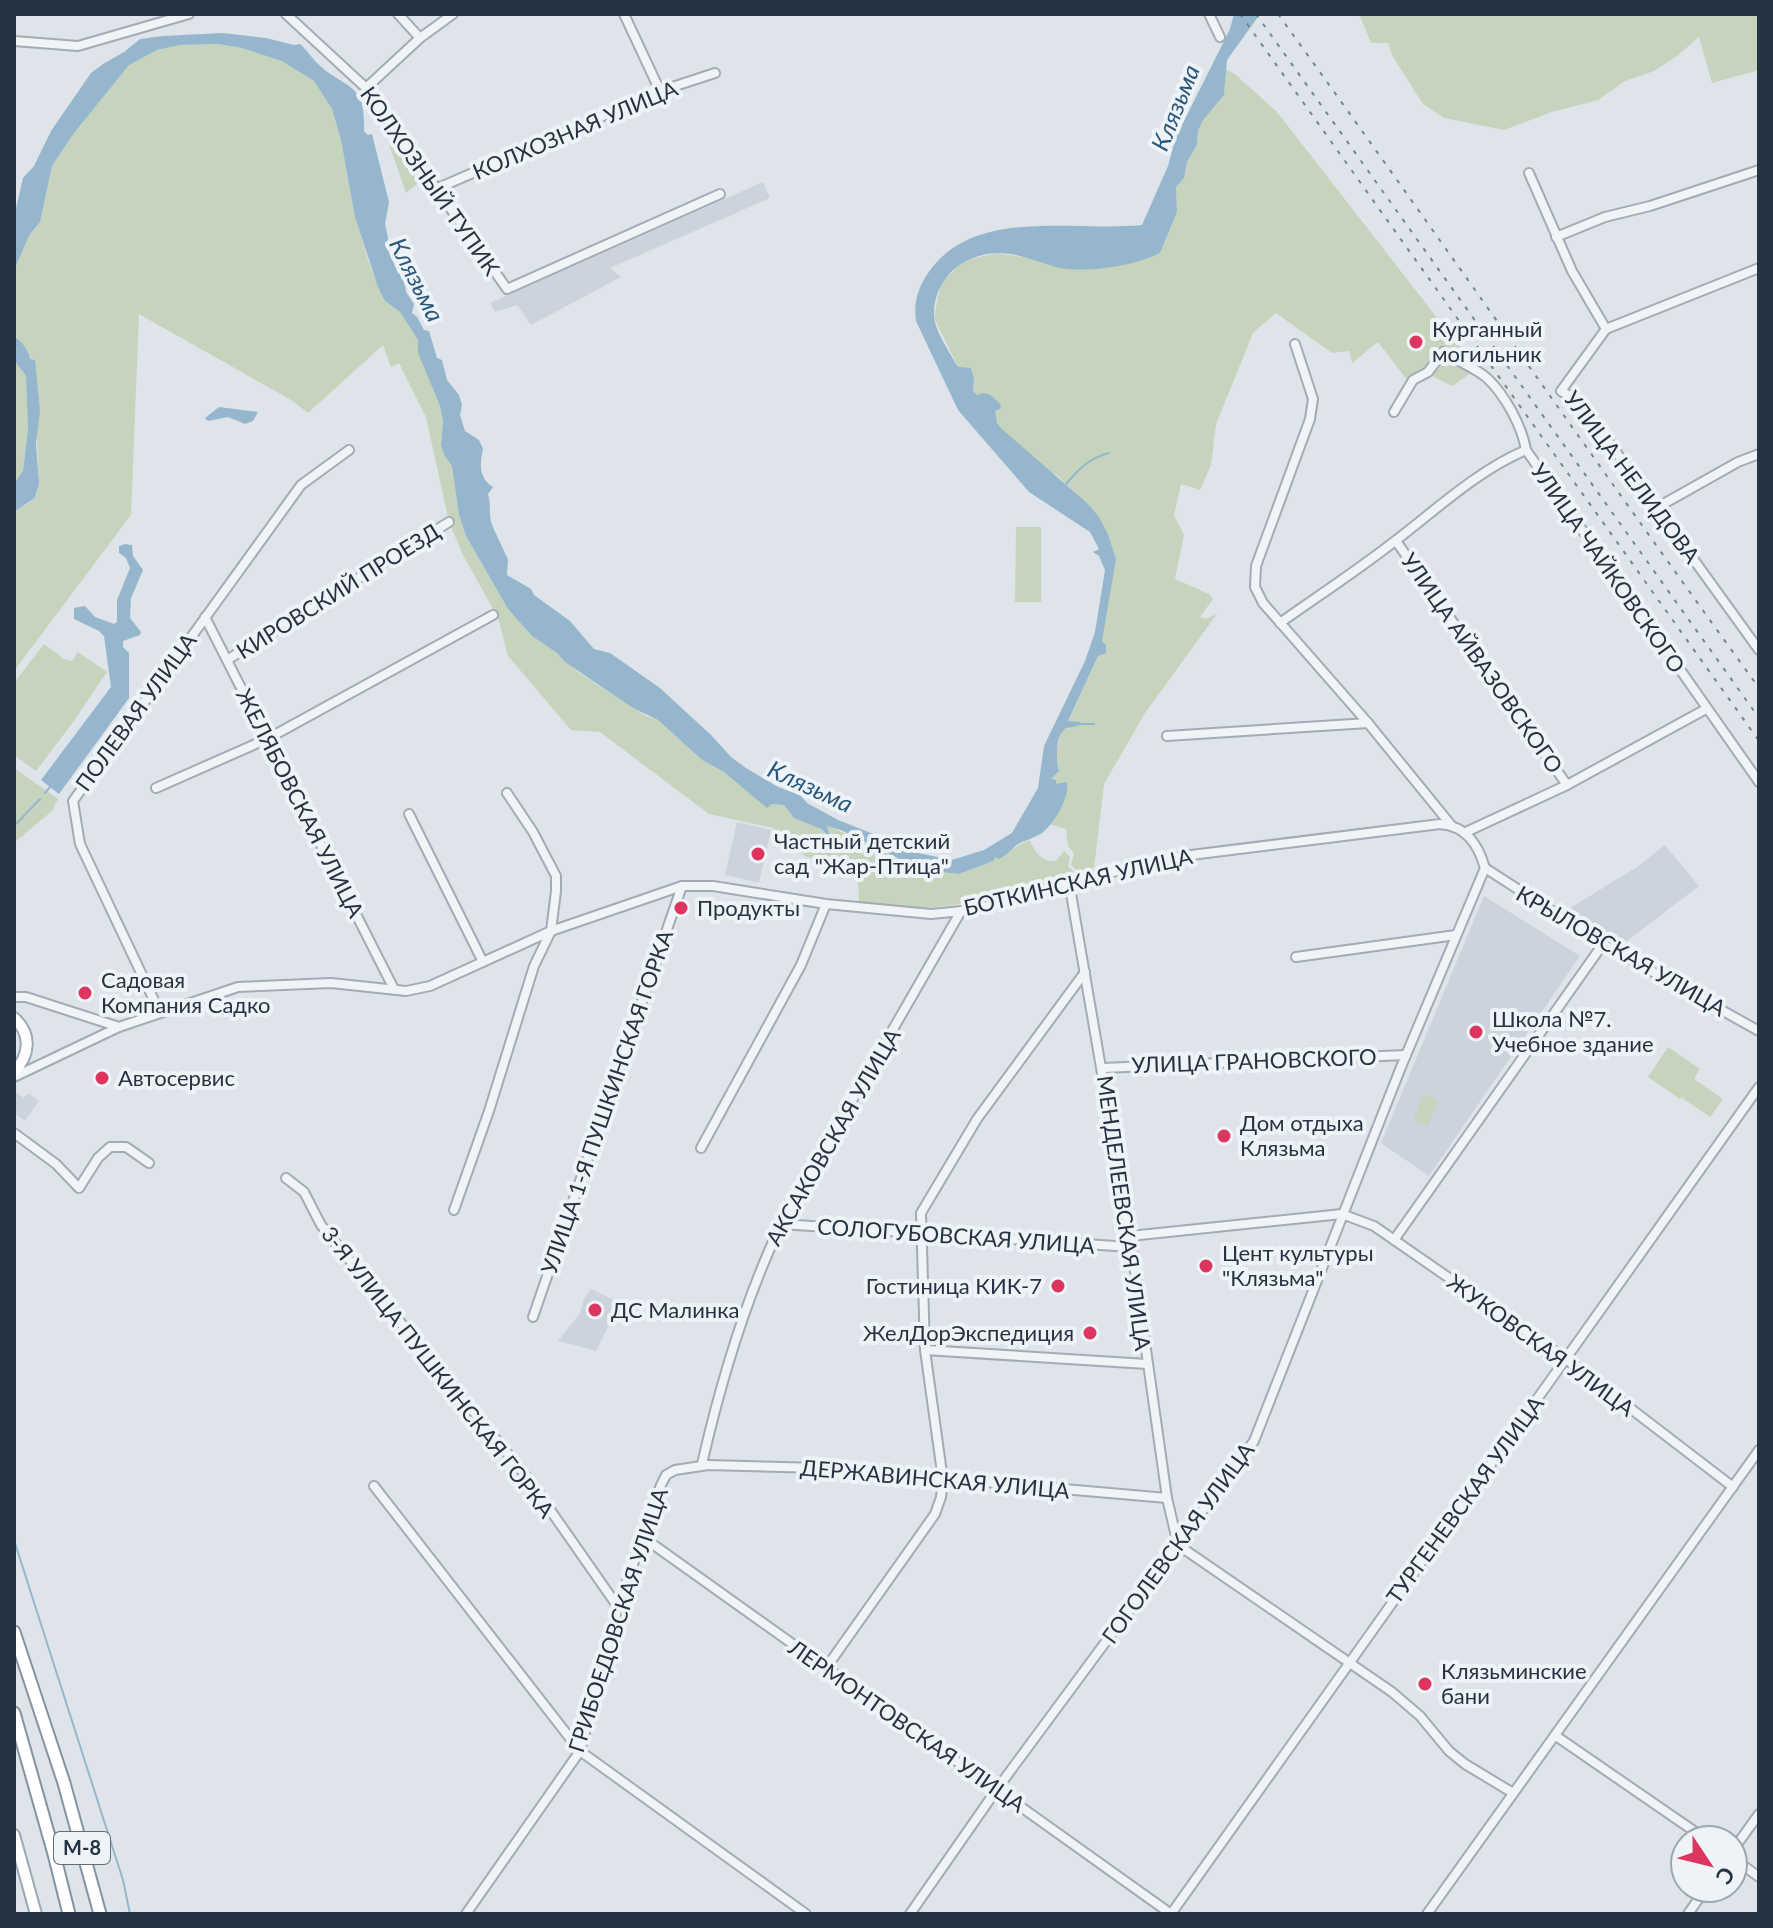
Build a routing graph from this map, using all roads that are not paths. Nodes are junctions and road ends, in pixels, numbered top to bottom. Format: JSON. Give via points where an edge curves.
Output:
{"nodes":[{"id":1,"x":189,"y":14,"type":"edge"},
{"id":2,"x":286,"y":14,"type":"edge"},
{"id":3,"x":398,"y":14,"type":"edge"},
{"id":4,"x":453,"y":14,"type":"edge"},
{"id":5,"x":624,"y":14,"type":"edge"},
{"id":6,"x":1209,"y":14,"type":"edge"},
{"id":7,"x":1220,"y":37,"type":"dead end"},
{"id":8,"x":420,"y":38,"type":"junction"},
{"id":9,"x":14,"y":41,"type":"edge"},
{"id":10,"x":715,"y":73,"type":"dead end"},
{"id":11,"x":366,"y":88,"type":"junction"},
{"id":12,"x":660,"y":91,"type":"junction"},
{"id":13,"x":1759,"y":170,"type":"edge"},
{"id":14,"x":1529,"y":173,"type":"dead end"},
{"id":15,"x":436,"y":189,"type":"junction"},
{"id":16,"x":720,"y":194,"type":"dead end"},
{"id":17,"x":1556,"y":237,"type":"junction"},
{"id":18,"x":1759,"y":268,"type":"edge"},
{"id":19,"x":1606,"y":329,"type":"junction"},
{"id":20,"x":1295,"y":344,"type":"dead end"},
{"id":21,"x":1394,"y":412,"type":"dead end"},
{"id":22,"x":349,"y":450,"type":"dead end"},
{"id":23,"x":1526,"y":450,"type":"junction"},
{"id":24,"x":1759,"y":454,"type":"edge"},
{"id":25,"x":1658,"y":507,"type":"junction"},
{"id":26,"x":449,"y":522,"type":"dead end"},
{"id":27,"x":1396,"y":541,"type":"junction"},
{"id":28,"x":493,"y":615,"type":"dead end"},
{"id":29,"x":205,"y":617,"type":"junction"},
{"id":30,"x":1280,"y":623,"type":"junction"},
{"id":31,"x":1759,"y":650,"type":"edge"},
{"id":32,"x":227,"y":660,"type":"junction"},
{"id":33,"x":1706,"y":709,"type":"junction"},
{"id":34,"x":1368,"y":723,"type":"junction"},
{"id":35,"x":1167,"y":736,"type":"dead end"},
{"id":36,"x":267,"y":739,"type":"junction"},
{"id":37,"x":1759,"y":782,"type":"edge"},
{"id":38,"x":1567,"y":785,"type":"junction"},
{"id":39,"x":156,"y":788,"type":"dead end"},
{"id":40,"x":507,"y":793,"type":"dead end"},
{"id":41,"x":409,"y":814,"type":"dead end"},
{"id":42,"x":1451,"y":825,"type":"junction"},
{"id":43,"x":1466,"y":832,"type":"junction"},
{"id":44,"x":1485,"y":868,"type":"junction"},
{"id":45,"x":1069,"y":882,"type":"junction"},
{"id":46,"x":682,"y":886,"type":"junction"},
{"id":47,"x":826,"y":904,"type":"junction"},
{"id":48,"x":961,"y":911,"type":"junction"},
{"id":49,"x":551,"y":931,"type":"junction"},
{"id":50,"x":1456,"y":935,"type":"junction"},
{"id":51,"x":1603,"y":944,"type":"junction"},
{"id":52,"x":1296,"y":957,"type":"dead end"},
{"id":53,"x":483,"y":962,"type":"junction"},
{"id":54,"x":1085,"y":972,"type":"junction"},
{"id":55,"x":394,"y":989,"type":"junction"},
{"id":56,"x":14,"y":997,"type":"edge"},
{"id":57,"x":160,"y":1013,"type":"junction"},
{"id":58,"x":14,"y":1018,"type":"edge"},
{"id":59,"x":119,"y":1027,"type":"junction"},
{"id":60,"x":1759,"y":1031,"type":"edge"},
{"id":61,"x":1406,"y":1055,"type":"junction"},
{"id":62,"x":1103,"y":1068,"type":"junction"},
{"id":63,"x":14,"y":1075,"type":"edge"},
{"id":64,"x":1759,"y":1087,"type":"edge"},
{"id":65,"x":14,"y":1133,"type":"edge"},
{"id":66,"x":701,"y":1148,"type":"dead end"},
{"id":67,"x":149,"y":1163,"type":"dead end"},
{"id":68,"x":286,"y":1178,"type":"dead end"},
{"id":69,"x":454,"y":1210,"type":"dead end"},
{"id":70,"x":1342,"y":1214,"type":"junction"},
{"id":71,"x":781,"y":1224,"type":"junction"},
{"id":72,"x":921,"y":1233,"type":"junction"},
{"id":73,"x":1130,"y":1236,"type":"junction"},
{"id":74,"x":1394,"y":1240,"type":"junction"},
{"id":75,"x":1131,"y":1247,"type":"junction"},
{"id":76,"x":533,"y":1317,"type":"dead end"},
{"id":77,"x":925,"y":1350,"type":"junction"},
{"id":78,"x":1566,"y":1359,"type":"junction"},
{"id":79,"x":1147,"y":1364,"type":"junction"},
{"id":80,"x":1759,"y":1450,"type":"edge"},
{"id":81,"x":702,"y":1464,"type":"junction"},
{"id":82,"x":943,"y":1480,"type":"junction"},
{"id":83,"x":374,"y":1486,"type":"dead end"},
{"id":84,"x":1733,"y":1487,"type":"junction"},
{"id":85,"x":1167,"y":1498,"type":"junction"},
{"id":86,"x":644,"y":1538,"type":"junction"},
{"id":87,"x":1178,"y":1545,"type":"junction"},
{"id":88,"x":618,"y":1607,"type":"junction"},
{"id":89,"x":14,"y":1632,"type":"edge"},
{"id":90,"x":1348,"y":1662,"type":"junction"},
{"id":91,"x":826,"y":1668,"type":"junction"},
{"id":92,"x":14,"y":1713,"type":"edge"},
{"id":93,"x":1556,"y":1736,"type":"junction"},
{"id":94,"x":580,"y":1751,"type":"junction"},
{"id":95,"x":997,"y":1789,"type":"junction"},
{"id":96,"x":1513,"y":1793,"type":"junction"},
{"id":97,"x":1684,"y":1824,"type":"edge"},
{"id":98,"x":14,"y":1835,"type":"edge"},
{"id":99,"x":36,"y":1914,"type":"edge"},
{"id":100,"x":69,"y":1914,"type":"edge"},
{"id":101,"x":100,"y":1914,"type":"edge"},
{"id":102,"x":466,"y":1914,"type":"edge"},
{"id":103,"x":806,"y":1914,"type":"edge"},
{"id":104,"x":910,"y":1914,"type":"edge"},
{"id":105,"x":1171,"y":1914,"type":"edge"},
{"id":106,"x":1427,"y":1914,"type":"edge"}],
"edges":[{"from":1,"to":9,"type":"street","via":[[78,46]]},
{"from":2,"to":11,"type":"street","name":"КОЛХОЗНЫЙ ТУПИК"},
{"from":3,"to":8,"type":"street"},
{"from":4,"to":8,"type":"street"},
{"from":5,"to":12,"type":"street"},
{"from":6,"to":7,"type":"street"},
{"from":8,"to":11,"type":"street"},
{"from":10,"to":12,"type":"street","name":"КОЛХОЗНАЯ УЛИЦА"},
{"from":11,"to":15,"type":"street","name":"КОЛХОЗНЫЙ ТУПИК"},
{"from":12,"to":15,"type":"street","name":"КОЛХОЗНАЯ УЛИЦА"},
{"from":13,"to":17,"type":"street"},
{"from":14,"to":17,"type":"street"},
{"from":15,"to":16,"type":"street","name":"КОЛХОЗНЫЙ ТУПИК","via":[[507,289]]},
{"from":17,"to":19,"type":"street"},
{"from":18,"to":19,"type":"street"},
{"from":19,"to":25,"type":"street","name":"УЛИЦА НЕЛИДОВА","via":[[1561,391],[1580,402]]},
{"from":20,"to":30,"type":"street","via":[[1313,399],[1310,419],[1255,577],[1263,603]]},
{"from":21,"to":23,"type":"street","name":"УЛИЦА ЧАЙКОВСКОГО","via":[[1413,380],[1428,372],[1443,352],[1495,387]]},
{"from":22,"to":29,"type":"street","name":"ПОЛЕВАЯ УЛИЦА","via":[[301,485]]},
{"from":23,"to":27,"type":"street","via":[[1446,499]]},
{"from":23,"to":33,"type":"street","name":"УЛИЦА ЧАЙКОВСКОГО"},
{"from":24,"to":25,"type":"street"},
{"from":25,"to":31,"type":"street","name":"УЛИЦА НЕЛИДОВА"},
{"from":26,"to":32,"type":"street","name":"КИРОВСКИЙ ПРОЕЗД"},
{"from":27,"to":30,"type":"street"},
{"from":27,"to":38,"type":"street","name":"УЛИЦА АЙВАЗОВСКОГО"},
{"from":28,"to":36,"type":"street"},
{"from":29,"to":32,"type":"street","name":"ЖЕЛЯБОВСКАЯ УЛИЦА"},
{"from":29,"to":57,"type":"street","name":"ПОЛЕВАЯ УЛИЦА","via":[[73,801],[80,844]]},
{"from":30,"to":34,"type":"street"},
{"from":32,"to":36,"type":"street","name":"ЖЕЛЯБОВСКАЯ УЛИЦА"},
{"from":33,"to":37,"type":"street","name":"УЛИЦА ЧАЙКОВСКОГО"},
{"from":33,"to":38,"type":"street"},
{"from":34,"to":35,"type":"street"},
{"from":34,"to":42,"type":"street"},
{"from":36,"to":39,"type":"street"},
{"from":36,"to":55,"type":"street","name":"ЖЕЛЯБОВСКАЯ УЛИЦА"},
{"from":38,"to":43,"type":"street"},
{"from":40,"to":49,"type":"street","via":[[556,876]]},
{"from":41,"to":53,"type":"street"},
{"from":42,"to":43,"type":"street","name":"БОТКИНСКАЯ УЛИЦА"},
{"from":42,"to":45,"type":"street","name":"БОТКИНСКАЯ УЛИЦА","via":[[1211,851]]},
{"from":43,"to":44,"type":"street"},
{"from":44,"to":50,"type":"street","name":"ГОГОЛЕВСКАЯ УЛИЦА"},
{"from":44,"to":51,"type":"street","name":"КРЫЛОВСКАЯ УЛИЦА"},
{"from":45,"to":48,"type":"street","name":"БОТКИНСКАЯ УЛИЦА"},
{"from":45,"to":54,"type":"street","name":"МЕНДЕЛЕЕВСКАЯ УЛИЦА"},
{"from":46,"to":47,"type":"street","name":"БОТКИНСКАЯ УЛИЦА"},
{"from":46,"to":49,"type":"street","name":"БОТКИНСКАЯ УЛИЦА"},
{"from":46,"to":76,"type":"street","name":"УЛИЦА 1-Я ПУШКИНСКАЯ ГОРКА"},
{"from":47,"to":48,"type":"street","name":"БОТКИНСКАЯ УЛИЦА","via":[[931,914]]},
{"from":47,"to":66,"type":"street","via":[[801,965]]},
{"from":48,"to":71,"type":"street","name":"АКСАКОВСКАЯ УЛИЦА"},
{"from":49,"to":53,"type":"street","name":"БОТКИНСКАЯ УЛИЦА"},
{"from":49,"to":69,"type":"street","via":[[534,966]]},
{"from":50,"to":52,"type":"street"},
{"from":50,"to":61,"type":"street","name":"ГОГОЛЕВСКАЯ УЛИЦА"},
{"from":51,"to":60,"type":"street","name":"КРЫЛОВСКАЯ УЛИЦА"},
{"from":51,"to":74,"type":"street"},
{"from":53,"to":55,"type":"street","name":"БОТКИНСКАЯ УЛИЦА","via":[[430,986]]},
{"from":54,"to":62,"type":"street","name":"МЕНДЕЛЕЕВСКАЯ УЛИЦА"},
{"from":54,"to":72,"type":"street","via":[[977,1119],[921,1213]]},
{"from":55,"to":57,"type":"street","name":"БОТКИНСКАЯ УЛИЦА","via":[[331,983],[238,987]]},
{"from":56,"to":59,"type":"street"},
{"from":57,"to":59,"type":"street","name":"БОТКИНСКАЯ УЛИЦА"},
{"from":58,"to":63,"type":"main road","via":[[23,1027],[28,1046]]},
{"from":59,"to":63,"type":"street","name":"БОТКИНСКАЯ УЛИЦА"},
{"from":61,"to":62,"type":"street","name":"УЛИЦА ГРАНОВСКОГО"},
{"from":61,"to":70,"type":"street","name":"ГОГОЛЕВСКАЯ УЛИЦА"},
{"from":62,"to":73,"type":"street","name":"МЕНДЕЛЕЕВСКАЯ УЛИЦА"},
{"from":64,"to":78,"type":"street","name":"ТУРГЕНЕВСКАЯ УЛИЦА"},
{"from":65,"to":67,"type":"street","via":[[79,1188],[110,1147],[126,1147]]},
{"from":68,"to":88,"type":"street","name":"3-Я УЛИЦА ПУШКИНСКАЯ ГОРКА","via":[[304,1192],[321,1225],[530,1481]]},
{"from":70,"to":73,"type":"street"},
{"from":70,"to":74,"type":"street","name":"ЖУКОВСКАЯ УЛИЦА","via":[[1365,1221]]},
{"from":70,"to":87,"type":"street","name":"ГОГОЛЕВСКАЯ УЛИЦА","via":[[1254,1441]]},
{"from":71,"to":72,"type":"street","name":"СОЛОГУБОВСКАЯ УЛИЦА"},
{"from":71,"to":81,"type":"street","name":"АКСАКОВСКАЯ УЛИЦА","via":[[746,1313]]},
{"from":72,"to":75,"type":"street","name":"СОЛОГУБОВСКАЯ УЛИЦА"},
{"from":72,"to":77,"type":"street"},
{"from":73,"to":75,"type":"street","name":"МЕНДЕЛЕЕВСКАЯ УЛИЦА"},
{"from":74,"to":78,"type":"street","name":"ЖУКОВСКАЯ УЛИЦА"},
{"from":75,"to":79,"type":"street","name":"МЕНДЕЛЕЕВСКАЯ УЛИЦА"},
{"from":77,"to":79,"type":"street"},
{"from":77,"to":82,"type":"street"},
{"from":78,"to":84,"type":"street","name":"ЖУКОВСКАЯ УЛИЦА"},
{"from":78,"to":90,"type":"street","name":"ТУРГЕНЕВСКАЯ УЛИЦА"},
{"from":79,"to":85,"type":"street","name":"МЕНДЕЛЕЕВСКАЯ УЛИЦА"},
{"from":80,"to":84,"type":"street"},
{"from":81,"to":82,"type":"street","name":"ДЕРЖАВИНСКАЯ УЛИЦА"},
{"from":81,"to":86,"type":"street","name":"ГРИБОЕДОВСКАЯ УЛИЦА","via":[[666,1475]]},
{"from":82,"to":85,"type":"street","name":"ДЕРЖАВИНСКАЯ УЛИЦА"},
{"from":82,"to":91,"type":"street","via":[[935,1514]]},
{"from":83,"to":94,"type":"street"},
{"from":84,"to":93,"type":"street"},
{"from":85,"to":87,"type":"street","name":"МЕНДЕЛЕЕВСКАЯ УЛИЦА"},
{"from":86,"to":88,"type":"street","name":"ГРИБОЕДОВСКАЯ УЛИЦА"},
{"from":86,"to":91,"type":"street","name":"ЛЕРМОНТОВСКАЯ УЛИЦА"},
{"from":87,"to":90,"type":"street"},
{"from":87,"to":95,"type":"street","name":"ГОГОЛЕВСКАЯ УЛИЦА"},
{"from":88,"to":94,"type":"street","name":"ГРИБОЕДОВСКАЯ УЛИЦА"},
{"from":89,"to":101,"type":"highway","number":"М-8"},
{"from":90,"to":96,"type":"street","via":[[1413,1709],[1465,1764]]},
{"from":90,"to":105,"type":"street","name":"ТУРГЕНЕВСКАЯ УЛИЦА"},
{"from":91,"to":95,"type":"street","name":"ЛЕРМОНТОВСКАЯ УЛИЦА"},
{"from":92,"to":100,"type":"highway","number":"М-8"},
{"from":93,"to":96,"type":"street"},
{"from":93,"to":97,"type":"street"},
{"from":94,"to":102,"type":"street","name":"ГРИБОЕДОВСКАЯ УЛИЦА"},
{"from":94,"to":103,"type":"street"},
{"from":95,"to":104,"type":"street","name":"ГОГОЛЕВСКАЯ УЛИЦА"},
{"from":95,"to":105,"type":"street","name":"ЛЕРМОНТОВСКАЯ УЛИЦА"},
{"from":96,"to":106,"type":"street"},
{"from":98,"to":99,"type":"main road"}]}
